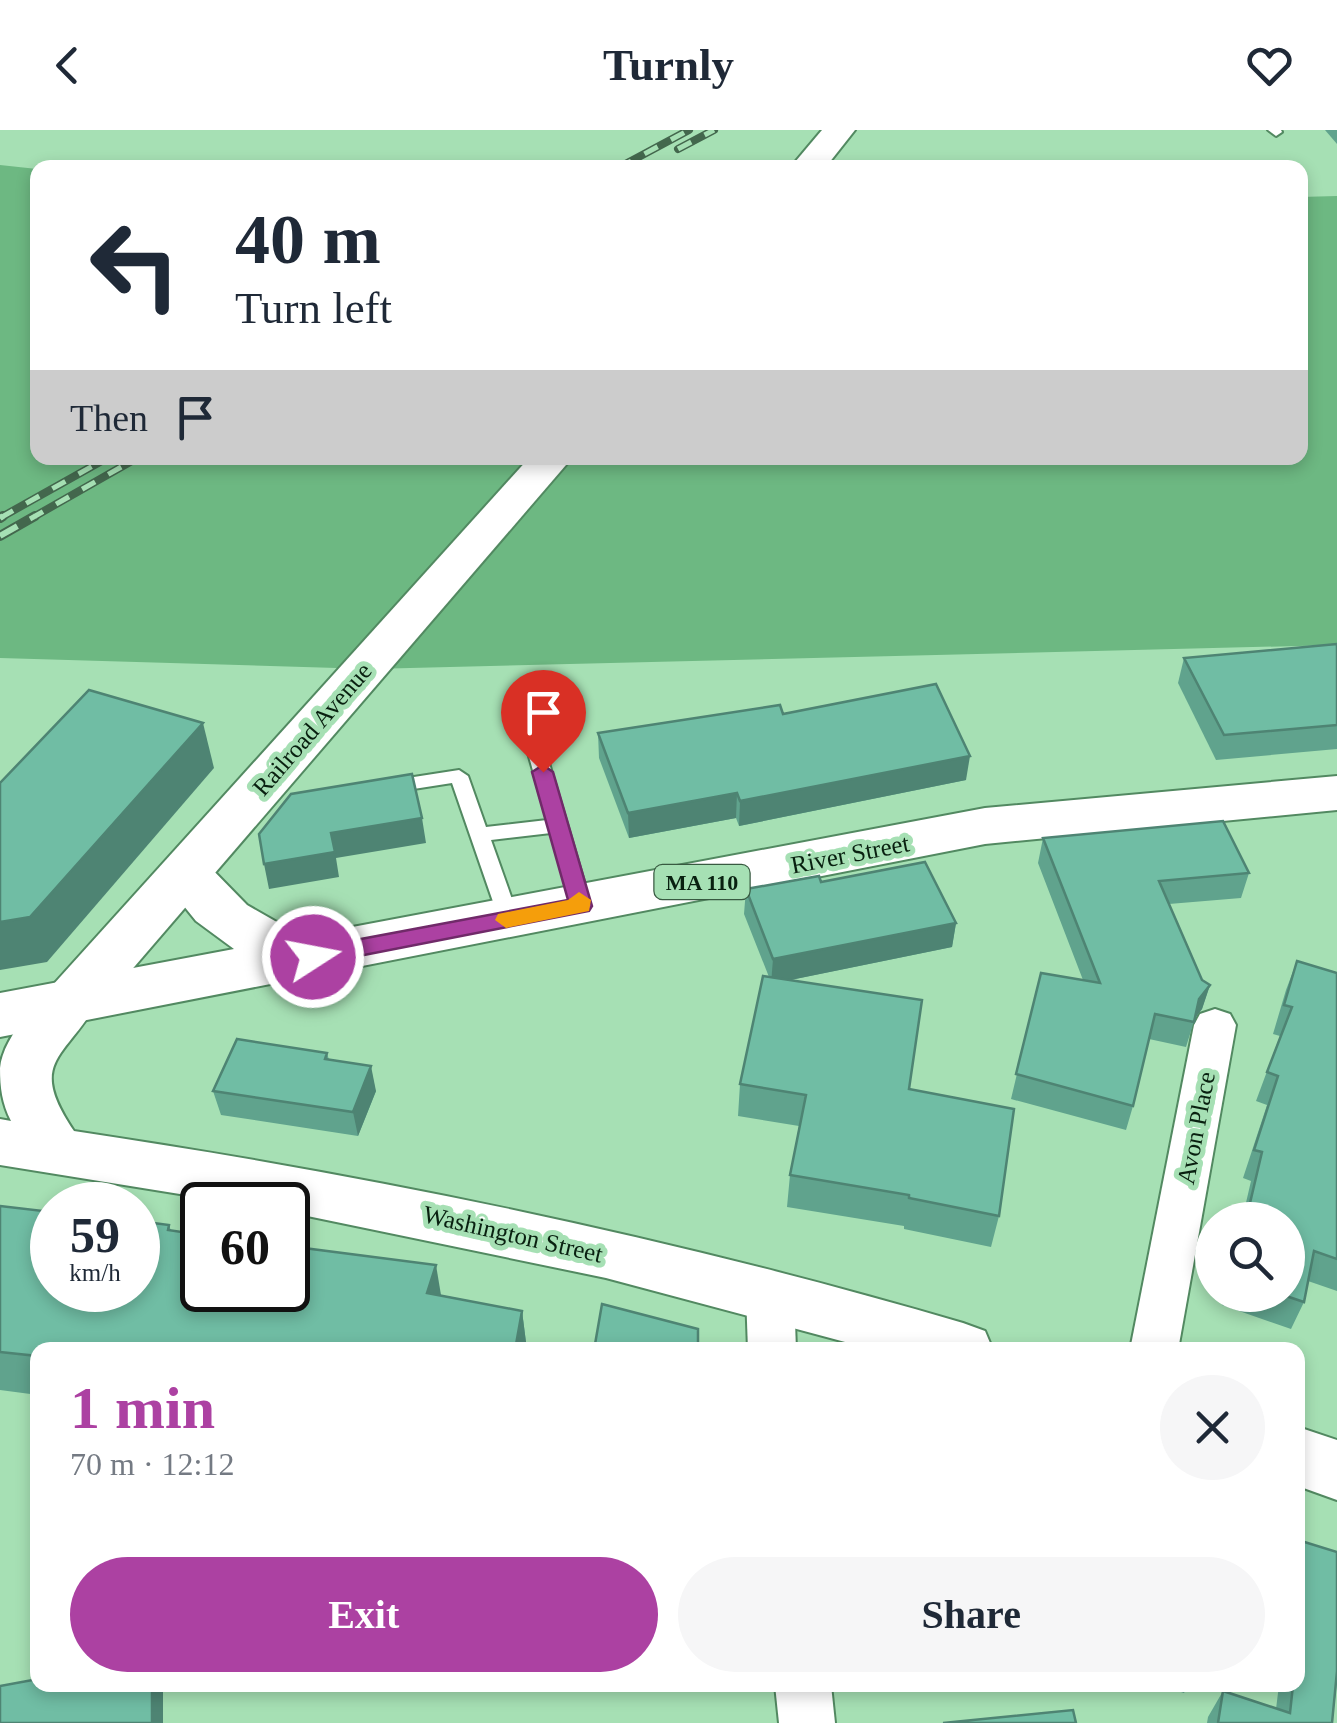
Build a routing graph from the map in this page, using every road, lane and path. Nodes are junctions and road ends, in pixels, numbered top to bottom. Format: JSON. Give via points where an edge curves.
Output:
{"nodes":[{"id":1,"x":839,"y":130,"type":"edge"},
{"id":2,"x":813,"y":160,"type":"edge"},
{"id":3,"x":545,"y":465,"type":"edge"},
{"id":4,"x":535,"y":746,"type":"dead end"},
{"id":5,"x":365,"y":790,"type":"edge"},
{"id":6,"x":1337,"y":793,"type":"edge"},
{"id":7,"x":558,"y":824,"type":"junction"},
{"id":8,"x":480,"y":836,"type":"junction"},
{"id":9,"x":188,"y":871,"type":"junction"},
{"id":10,"x":581,"y":906,"type":"junction"},
{"id":11,"x":510,"y":919,"type":"junction"},
{"id":12,"x":313,"y":957,"type":"junction"},
{"id":13,"x":72,"y":1001,"type":"junction"},
{"id":14,"x":0,"y":1015,"type":"edge"},
{"id":15,"x":1215,"y":1025,"type":"dead end"},
{"id":16,"x":0,"y":1142,"type":"edge"},
{"id":17,"x":57,"y":1151,"type":"junction"},
{"id":18,"x":770,"y":1294,"type":"junction"},
{"id":19,"x":772,"y":1342,"type":"edge"},
{"id":20,"x":935,"y":1342,"type":"edge"},
{"id":21,"x":1156,"y":1342,"type":"edge"},
{"id":22,"x":1305,"y":1459,"type":"edge"},
{"id":23,"x":1337,"y":1470,"type":"edge"},
{"id":24,"x":805,"y":1692,"type":"edge"},
{"id":25,"x":808,"y":1723,"type":"edge"}],
"edges":[{"from":1,"to":2,"type":"main road"},
{"from":3,"to":9,"type":"main road","name":"Railroad Avenue"},
{"from":4,"to":7,"type":"lane"},
{"from":5,"to":8,"type":"lane","via":[[459,776]]},
{"from":6,"to":10,"type":"main road","name":"River Street","number":"MA 110","via":[[986,826]]},
{"from":7,"to":8,"type":"lane"},
{"from":7,"to":10,"type":"lane"},
{"from":8,"to":11,"type":"lane"},
{"from":9,"to":12,"type":"main road","via":[[226,921]]},
{"from":9,"to":13,"type":"main road","name":"Railroad Avenue"},
{"from":10,"to":11,"type":"main road","name":"River Street","number":"MA 110"},
{"from":11,"to":12,"type":"main road","name":"River Street","number":"MA 110"},
{"from":12,"to":13,"type":"main road","name":"River Street","number":"MA 110"},
{"from":13,"to":14,"type":"main road","number":"MA 110"},
{"from":13,"to":17,"type":"street","via":[[27,1054],[25,1102]]},
{"from":15,"to":21,"type":"street","name":"Avon Place"},
{"from":16,"to":17,"type":"street","name":"Washington Street"},
{"from":17,"to":18,"type":"street","name":"Washington Street","via":[[298,1188]]},
{"from":18,"to":19,"type":"street"},
{"from":18,"to":20,"type":"street","name":"Washington Street"},
{"from":22,"to":23,"type":"street"},
{"from":24,"to":25,"type":"street"}]}
